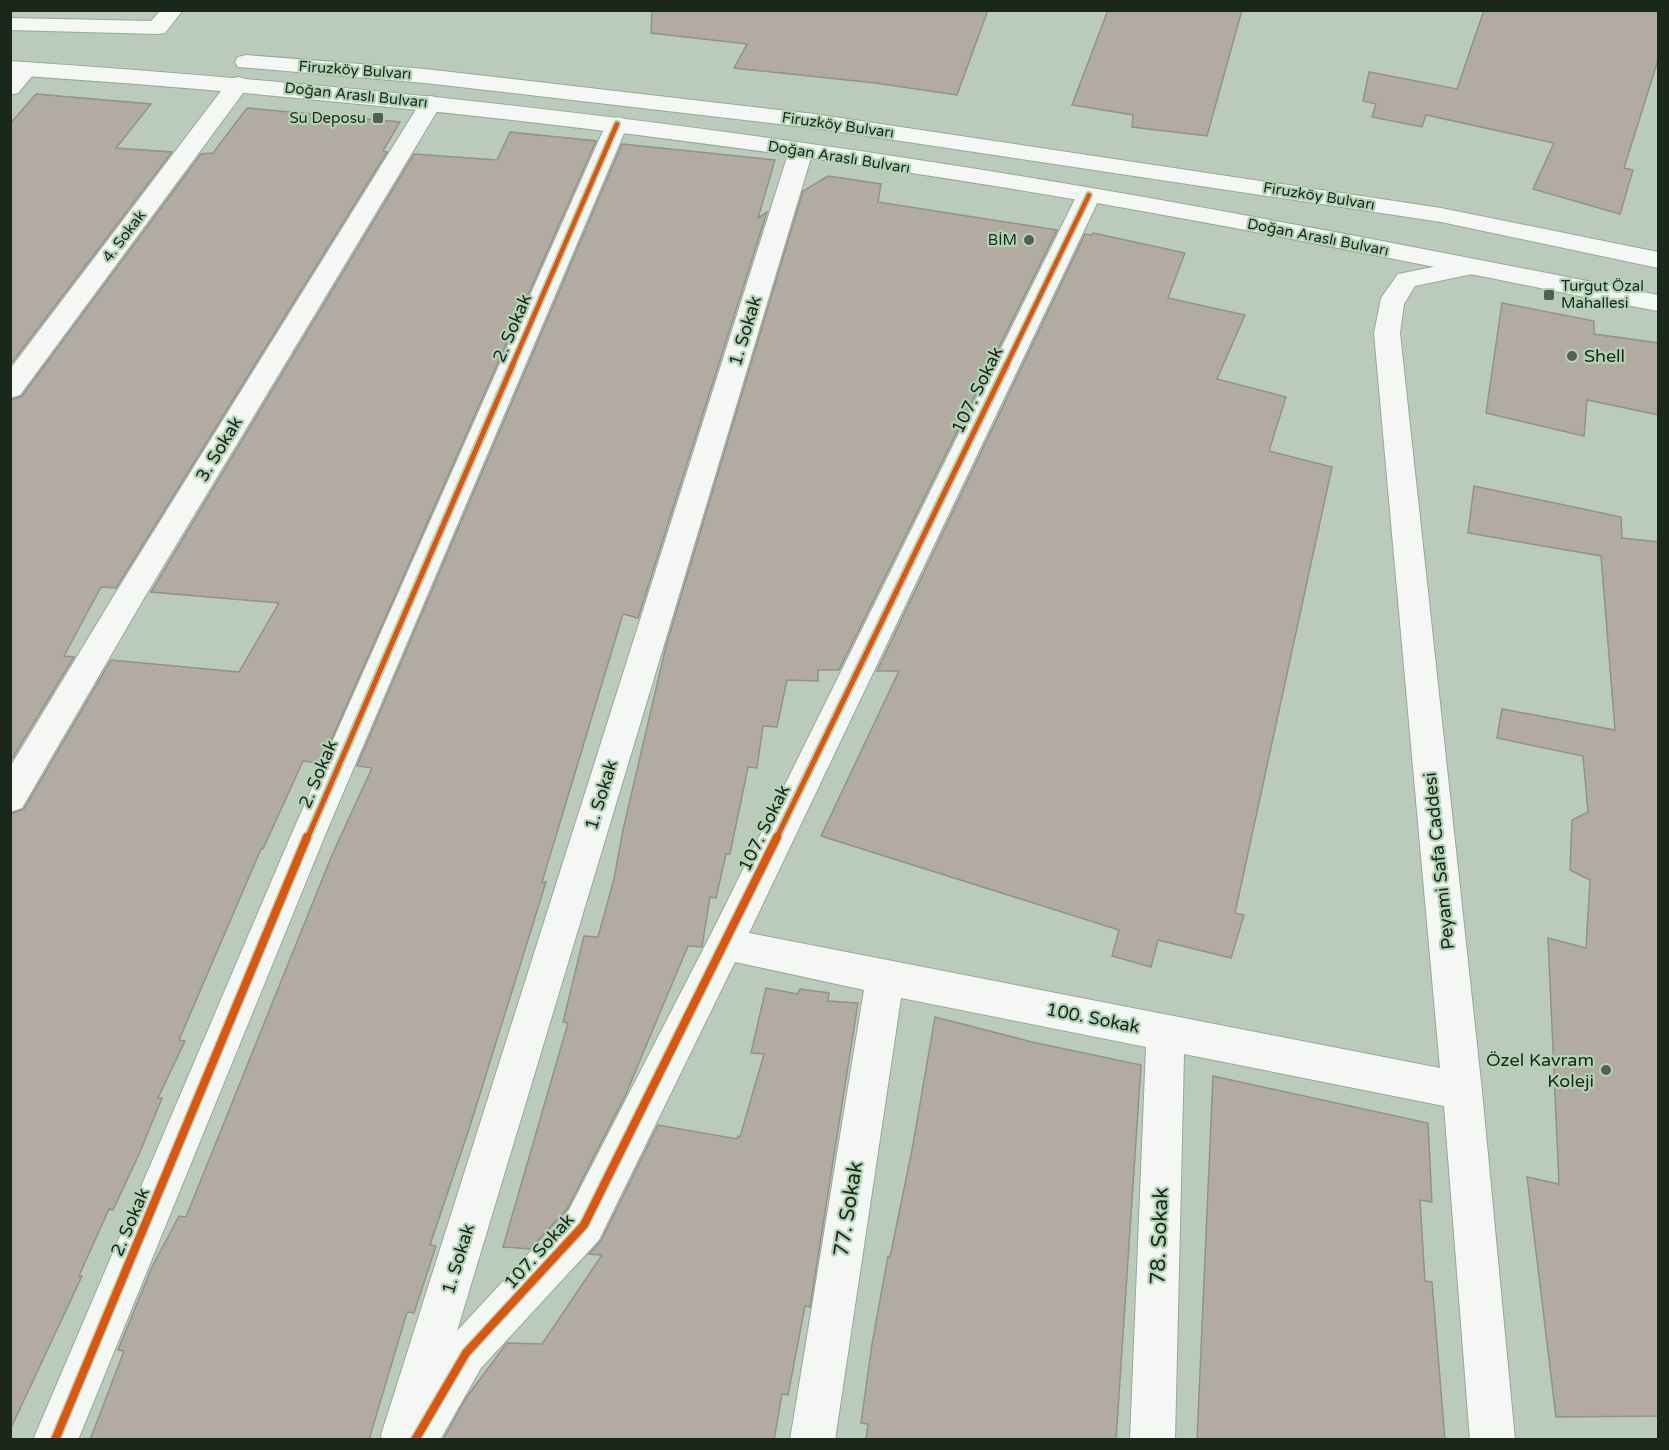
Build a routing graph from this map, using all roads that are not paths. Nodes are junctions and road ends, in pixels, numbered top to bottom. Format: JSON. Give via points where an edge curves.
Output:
{"nodes":[{"id":1,"x":173,"y":10,"type":"edge"},
{"id":2,"x":10,"y":24,"type":"edge"},
{"id":3,"x":178,"y":58,"type":"dead end"},
{"id":4,"x":224,"y":61,"type":"dead end"},
{"id":5,"x":14,"y":69,"type":"edge"},
{"id":6,"x":238,"y":84,"type":"junction"},
{"id":7,"x":431,"y":103,"type":"junction"},
{"id":8,"x":617,"y":124,"type":"junction"},
{"id":9,"x":801,"y":150,"type":"junction"},
{"id":10,"x":1014,"y":183,"type":"junction"},
{"id":11,"x":1089,"y":195,"type":"junction"},
{"id":12,"x":1347,"y":200,"type":"junction"},
{"id":13,"x":1398,"y":252,"type":"junction"},
{"id":14,"x":1659,"y":260,"type":"edge"},
{"id":15,"x":1659,"y":264,"type":"edge"},
{"id":16,"x":1473,"y":267,"type":"junction"},
{"id":17,"x":1399,"y":286,"type":"junction"},
{"id":18,"x":1659,"y":303,"type":"edge"},
{"id":19,"x":10,"y":388,"type":"edge"},
{"id":20,"x":10,"y":798,"type":"edge"},
{"id":21,"x":725,"y":944,"type":"junction"},
{"id":22,"x":885,"y":978,"type":"junction"},
{"id":23,"x":1166,"y":1032,"type":"junction"},
{"id":24,"x":1462,"y":1091,"type":"junction"},
{"id":25,"x":55,"y":1440,"type":"edge"},
{"id":26,"x":402,"y":1440,"type":"edge"},
{"id":27,"x":415,"y":1440,"type":"edge"},
{"id":28,"x":812,"y":1440,"type":"edge"},
{"id":29,"x":1152,"y":1440,"type":"edge"},
{"id":30,"x":1493,"y":1440,"type":"edge"}],
"edges":[{"from":1,"to":2,"type":"street","via":[[157,28]]},
{"from":3,"to":5,"type":"street"},
{"from":4,"to":12,"type":"street","name":"Firuzköy Bulvarı","via":[[425,76],[631,98],[814,121]]},
{"from":5,"to":6,"type":"street","name":"Doğan Araslı Bulvarı"},
{"from":6,"to":7,"type":"street","name":"Doğan Araslı Bulvarı"},
{"from":6,"to":19,"type":"street","name":"4. Sokak"},
{"from":7,"to":8,"type":"street","name":"Doğan Araslı Bulvarı"},
{"from":7,"to":20,"type":"street","name":"3. Sokak"},
{"from":8,"to":9,"type":"street","name":"Doğan Araslı Bulvarı"},
{"from":8,"to":25,"type":"street","name":"2. Sokak","via":[[314,822]]},
{"from":9,"to":10,"type":"street","name":"Doğan Araslı Bulvarı"},
{"from":9,"to":26,"type":"street","name":"1. Sokak"},
{"from":10,"to":11,"type":"street","name":"Doğan Araslı Bulvarı"},
{"from":10,"to":12,"type":"street","via":[[1105,180],[1337,224],[1363,219],[1362,208]]},
{"from":11,"to":13,"type":"street","name":"Doğan Araslı Bulvarı"},
{"from":11,"to":21,"type":"street","name":"107. Sokak"},
{"from":12,"to":14,"type":"street","name":"Firuzköy Bulvarı","via":[[1441,215]]},
{"from":13,"to":15,"type":"street","via":[[1410,240],[1441,232],[1573,255]]},
{"from":13,"to":16,"type":"street","name":"Doğan Araslı Bulvarı"},
{"from":13,"to":17,"type":"street"},
{"from":16,"to":17,"type":"street","via":[[1426,274]]},
{"from":16,"to":18,"type":"street","name":"Doğan Araslı Bulvarı"},
{"from":17,"to":24,"type":"street","name":"Peyami Safa Caddesi","via":[[1388,306],[1387,333]]},
{"from":21,"to":22,"type":"street","name":"100. Sokak"},
{"from":21,"to":27,"type":"street","name":"107. Sokak","via":[[584,1225],[466,1353]]},
{"from":22,"to":23,"type":"street","name":"100. Sokak"},
{"from":22,"to":28,"type":"street","name":"77. Sokak"},
{"from":23,"to":24,"type":"street","name":"100. Sokak"},
{"from":23,"to":29,"type":"street","name":"78. Sokak"},
{"from":24,"to":30,"type":"street","name":"Peyami Safa Caddesi"}]}
